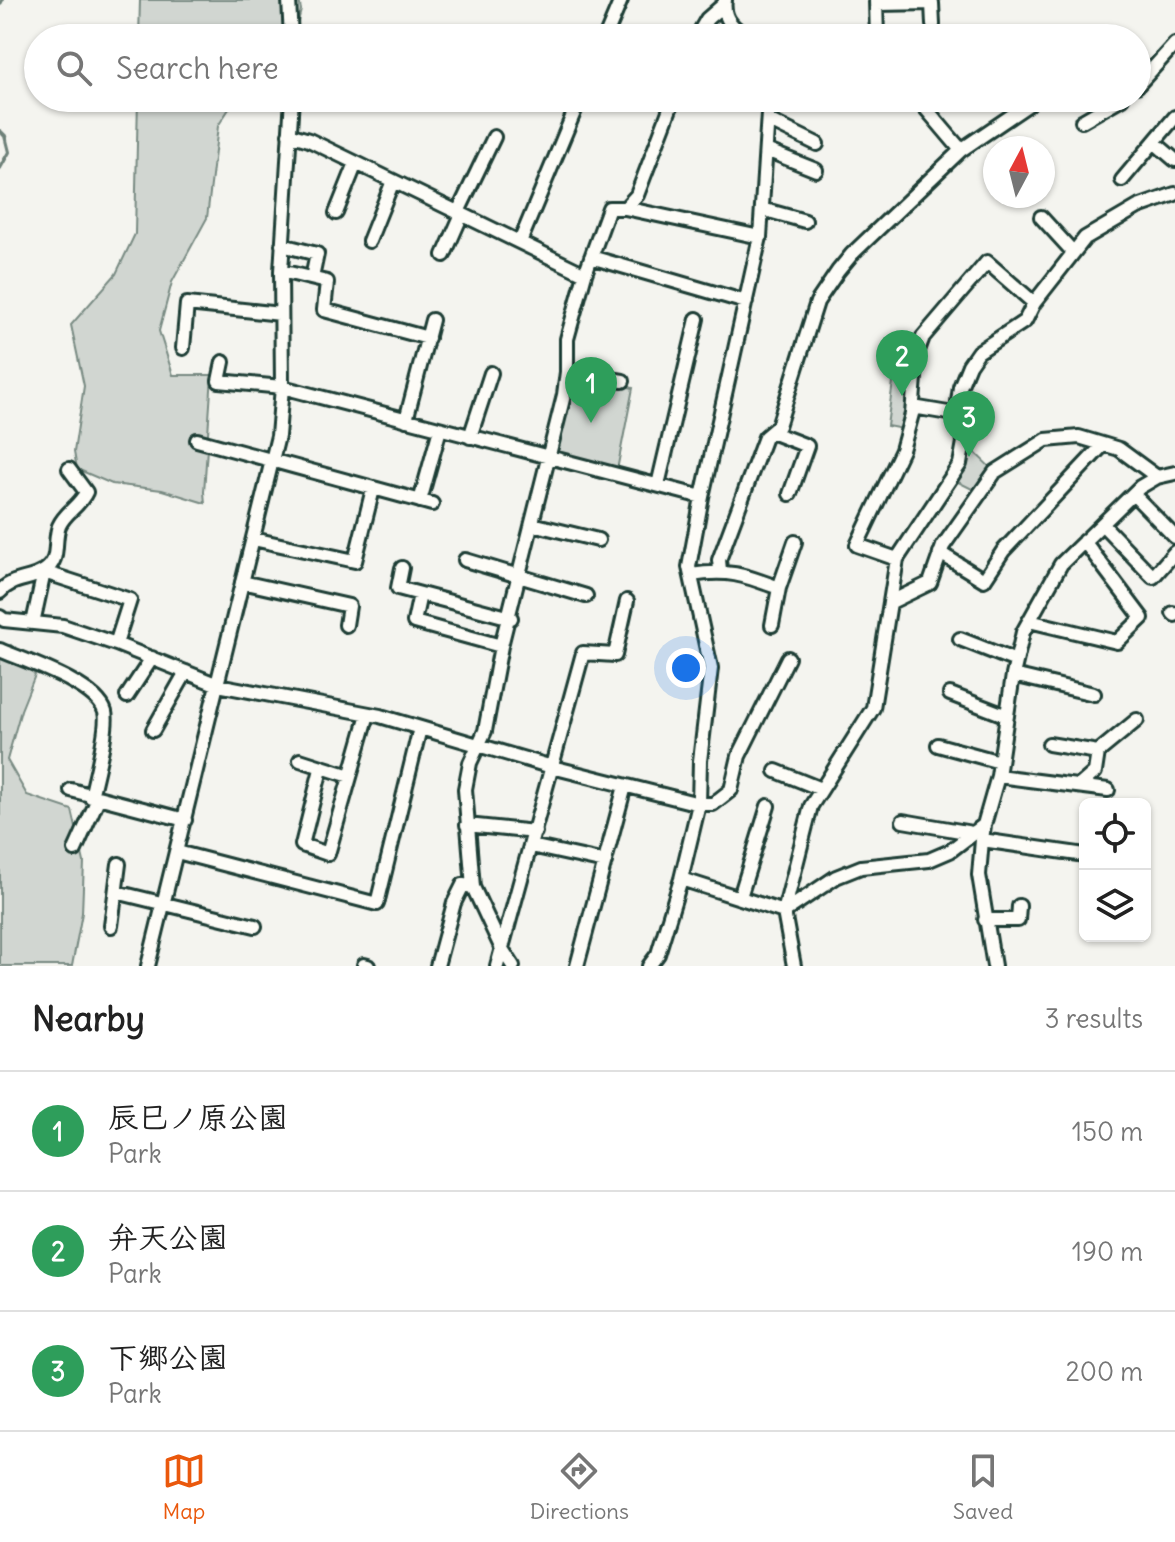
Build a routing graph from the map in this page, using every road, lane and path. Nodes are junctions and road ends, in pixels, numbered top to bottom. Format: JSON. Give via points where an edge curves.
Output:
{"nodes":[{"id":1,"x":289,"y":0,"type":"edge"},
{"id":2,"x":621,"y":0,"type":"edge"},
{"id":3,"x":724,"y":2,"type":"edge"},
{"id":4,"x":876,"y":2,"type":"edge"},
{"id":5,"x":290,"y":24,"type":"edge"},
{"id":6,"x":611,"y":24,"type":"edge"},
{"id":7,"x":704,"y":24,"type":"edge"},
{"id":8,"x":730,"y":24,"type":"edge"},
{"id":9,"x":877,"y":24,"type":"edge"},
{"id":10,"x":933,"y":24,"type":"edge"},
{"id":11,"x":1175,"y":44,"type":"edge"},
{"id":12,"x":1151,"y":71,"type":"edge"},
{"id":13,"x":291,"y":112,"type":"edge"},
{"id":14,"x":574,"y":112,"type":"edge"},
{"id":15,"x":669,"y":112,"type":"edge"},
{"id":16,"x":768,"y":112,"type":"edge"},
{"id":17,"x":929,"y":112,"type":"edge"},
{"id":18,"x":1017,"y":112,"type":"edge"},
{"id":19,"x":1098,"y":112,"type":"edge"},
{"id":20,"x":1175,"y":117,"type":"edge"},
{"id":21,"x":768,"y":120,"type":"junction"},
{"id":22,"x":1082,"y":121,"type":"dead end"},
{"id":23,"x":289,"y":134,"type":"junction"},
{"id":24,"x":494,"y":137,"type":"dead end"},
{"id":25,"x":1154,"y":142,"type":"junction"},
{"id":26,"x":817,"y":144,"type":"dead end"},
{"id":27,"x":766,"y":150,"type":"junction"},
{"id":28,"x":961,"y":150,"type":"junction"},
{"id":29,"x":1175,"y":160,"type":"edge"},
{"id":30,"x":356,"y":163,"type":"junction"},
{"id":31,"x":816,"y":170,"type":"dead end"},
{"id":32,"x":1122,"y":180,"type":"dead end"},
{"id":33,"x":393,"y":181,"type":"junction"},
{"id":34,"x":1175,"y":194,"type":"edge"},
{"id":35,"x":625,"y":208,"type":"junction"},
{"id":36,"x":762,"y":209,"type":"junction"},
{"id":37,"x":336,"y":213,"type":"dead end"},
{"id":38,"x":460,"y":213,"type":"junction"},
{"id":39,"x":1041,"y":217,"type":"dead end"},
{"id":40,"x":805,"y":221,"type":"dead end"},
{"id":41,"x":760,"y":237,"type":"junction"},
{"id":42,"x":369,"y":241,"type":"dead end"},
{"id":43,"x":520,"y":242,"type":"junction"},
{"id":44,"x":282,"y":245,"type":"junction"},
{"id":45,"x":1073,"y":252,"type":"junction"},
{"id":46,"x":444,"y":255,"type":"dead end"},
{"id":47,"x":591,"y":257,"type":"junction"},
{"id":48,"x":281,"y":271,"type":"junction"},
{"id":49,"x":585,"y":274,"type":"junction"},
{"id":50,"x":312,"y":278,"type":"junction"},
{"id":51,"x":746,"y":302,"type":"junction"},
{"id":52,"x":1034,"y":303,"type":"junction"},
{"id":53,"x":281,"y":314,"type":"junction"},
{"id":54,"x":697,"y":319,"type":"dead end"},
{"id":55,"x":432,"y":320,"type":"dead end"},
{"id":56,"x":428,"y":338,"type":"junction"},
{"id":57,"x":183,"y":348,"type":"dead end"},
{"id":58,"x":223,"y":362,"type":"dead end"},
{"id":59,"x":567,"y":372,"type":"junction"},
{"id":60,"x":491,"y":373,"type":"dead end"},
{"id":61,"x":623,"y":381,"type":"dead end"},
{"id":62,"x":282,"y":387,"type":"junction"},
{"id":63,"x":913,"y":407,"type":"junction"},
{"id":64,"x":960,"y":415,"type":"junction"},
{"id":65,"x":406,"y":420,"type":"junction"},
{"id":66,"x":440,"y":429,"type":"junction"},
{"id":67,"x":771,"y":432,"type":"junction"},
{"id":68,"x":470,"y":437,"type":"junction"},
{"id":69,"x":197,"y":440,"type":"dead end"},
{"id":70,"x":1103,"y":445,"type":"junction"},
{"id":71,"x":547,"y":458,"type":"junction"},
{"id":72,"x":271,"y":462,"type":"junction"},
{"id":73,"x":69,"y":469,"type":"dead end"},
{"id":74,"x":1175,"y":473,"type":"edge"},
{"id":75,"x":1157,"y":477,"type":"junction"},
{"id":76,"x":658,"y":485,"type":"junction"},
{"id":77,"x":373,"y":489,"type":"junction"},
{"id":78,"x":790,"y":494,"type":"dead end"},
{"id":79,"x":1133,"y":494,"type":"junction"},
{"id":80,"x":702,"y":497,"type":"junction"},
{"id":81,"x":532,"y":524,"type":"junction"},
{"id":82,"x":1102,"y":524,"type":"junction"},
{"id":83,"x":1175,"y":537,"type":"edge"},
{"id":84,"x":253,"y":539,"type":"junction"},
{"id":85,"x":598,"y":540,"type":"dead end"},
{"id":86,"x":1084,"y":541,"type":"junction"},
{"id":87,"x":795,"y":542,"type":"dead end"},
{"id":88,"x":1175,"y":552,"type":"edge"},
{"id":89,"x":940,"y":553,"type":"junction"},
{"id":90,"x":897,"y":559,"type":"junction"},
{"id":91,"x":465,"y":560,"type":"dead end"},
{"id":92,"x":402,"y":568,"type":"dead end"},
{"id":93,"x":720,"y":570,"type":"junction"},
{"id":94,"x":44,"y":572,"type":"junction"},
{"id":95,"x":691,"y":575,"type":"junction"},
{"id":96,"x":520,"y":577,"type":"junction"},
{"id":97,"x":242,"y":582,"type":"junction"},
{"id":98,"x":779,"y":588,"type":"junction"},
{"id":99,"x":0,"y":592,"type":"edge"},
{"id":100,"x":420,"y":594,"type":"junction"},
{"id":101,"x":586,"y":596,"type":"dead end"},
{"id":102,"x":627,"y":601,"type":"dead end"},
{"id":103,"x":891,"y":602,"type":"junction"},
{"id":104,"x":0,"y":617,"type":"edge"},
{"id":105,"x":511,"y":618,"type":"junction"},
{"id":106,"x":1029,"y":621,"type":"junction"},
{"id":107,"x":33,"y":623,"type":"junction"},
{"id":108,"x":346,"y":625,"type":"dead end"},
{"id":109,"x":772,"y":625,"type":"dead end"},
{"id":110,"x":960,"y":639,"type":"dead end"},
{"id":111,"x":116,"y":644,"type":"junction"},
{"id":112,"x":501,"y":646,"type":"junction"},
{"id":113,"x":0,"y":650,"type":"edge"},
{"id":114,"x":152,"y":658,"type":"junction"},
{"id":115,"x":788,"y":658,"type":"dead end"},
{"id":116,"x":1016,"y":661,"type":"junction"},
{"id":117,"x":186,"y":672,"type":"junction"},
{"id":118,"x":1013,"y":675,"type":"junction"},
{"id":119,"x":218,"y":685,"type":"junction"},
{"id":120,"x":950,"y":694,"type":"dead end"},
{"id":121,"x":1094,"y":694,"type":"dead end"},
{"id":122,"x":127,"y":696,"type":"dead end"},
{"id":123,"x":368,"y":714,"type":"junction"},
{"id":124,"x":1007,"y":716,"type":"junction"},
{"id":125,"x":1137,"y":720,"type":"dead end"},
{"id":126,"x":420,"y":728,"type":"junction"},
{"id":127,"x":153,"y":730,"type":"dead end"},
{"id":128,"x":1049,"y":744,"type":"dead end"},
{"id":129,"x":477,"y":745,"type":"junction"},
{"id":130,"x":938,"y":745,"type":"dead end"},
{"id":131,"x":1098,"y":752,"type":"junction"},
{"id":132,"x":300,"y":760,"type":"dead end"},
{"id":133,"x":1000,"y":762,"type":"junction"},
{"id":134,"x":552,"y":767,"type":"junction"},
{"id":135,"x":321,"y":769,"type":"junction"},
{"id":136,"x":776,"y":771,"type":"dead end"},
{"id":137,"x":350,"y":776,"type":"junction"},
{"id":138,"x":998,"y":776,"type":"junction"},
{"id":139,"x":625,"y":786,"type":"junction"},
{"id":140,"x":1079,"y":786,"type":"junction"},
{"id":141,"x":821,"y":789,"type":"junction"},
{"id":142,"x":71,"y":790,"type":"dead end"},
{"id":143,"x":1108,"y":790,"type":"dead end"},
{"id":144,"x":95,"y":798,"type":"junction"},
{"id":145,"x":699,"y":804,"type":"junction"},
{"id":146,"x":768,"y":806,"type":"dead end"},
{"id":147,"x":185,"y":820,"type":"junction"},
{"id":148,"x":903,"y":821,"type":"dead end"},
{"id":149,"x":467,"y":825,"type":"junction"},
{"id":150,"x":535,"y":832,"type":"junction"},
{"id":151,"x":977,"y":837,"type":"junction"},
{"id":152,"x":531,"y":846,"type":"junction"},
{"id":153,"x":75,"y":850,"type":"dead end"},
{"id":154,"x":177,"y":852,"type":"junction"},
{"id":155,"x":1079,"y":854,"type":"edge"},
{"id":156,"x":605,"y":862,"type":"junction"},
{"id":157,"x":119,"y":864,"type":"dead end"},
{"id":158,"x":681,"y":879,"type":"junction"},
{"id":159,"x":473,"y":887,"type":"junction"},
{"id":160,"x":116,"y":892,"type":"junction"},
{"id":161,"x":740,"y":897,"type":"junction"},
{"id":162,"x":163,"y":905,"type":"junction"},
{"id":163,"x":1019,"y":906,"type":"dead end"},
{"id":164,"x":784,"y":912,"type":"junction"},
{"id":165,"x":985,"y":920,"type":"junction"},
{"id":166,"x":111,"y":926,"type":"dead end"},
{"id":167,"x":255,"y":926,"type":"dead end"},
{"id":168,"x":502,"y":949,"type":"junction"},
{"id":169,"x":148,"y":966,"type":"edge"},
{"id":170,"x":437,"y":966,"type":"edge"},
{"id":171,"x":497,"y":966,"type":"edge"},
{"id":172,"x":513,"y":966,"type":"edge"},
{"id":173,"x":577,"y":966,"type":"edge"},
{"id":174,"x":649,"y":966,"type":"edge"},
{"id":175,"x":794,"y":966,"type":"edge"},
{"id":176,"x":994,"y":966,"type":"edge"}],
"edges":[{"from":1,"to":5,"type":"street"},
{"from":2,"to":6,"type":"street"},
{"from":3,"to":7,"type":"street"},
{"from":3,"to":8,"type":"street"},
{"from":4,"to":9,"type":"street"},
{"from":4,"to":10,"type":"street","via":[[932,3]]},
{"from":11,"to":12,"type":"street"},
{"from":13,"to":23,"type":"street"},
{"from":14,"to":43,"type":"street"},
{"from":15,"to":35,"type":"street","via":[[637,195]]},
{"from":16,"to":21,"type":"street"},
{"from":17,"to":28,"type":"street"},
{"from":18,"to":28,"type":"street"},
{"from":19,"to":22,"type":"street"},
{"from":20,"to":25,"type":"street"},
{"from":21,"to":26,"type":"street"},
{"from":21,"to":27,"type":"street"},
{"from":23,"to":30,"type":"street"},
{"from":23,"to":44,"type":"street"},
{"from":24,"to":38,"type":"street"},
{"from":25,"to":29,"type":"street"},
{"from":25,"to":32,"type":"street"},
{"from":27,"to":31,"type":"street"},
{"from":27,"to":36,"type":"street"},
{"from":28,"to":67,"type":"street","via":[[852,254],[824,291],[778,426]]},
{"from":30,"to":33,"type":"street"},
{"from":30,"to":37,"type":"street"},
{"from":33,"to":38,"type":"street"},
{"from":33,"to":42,"type":"street"},
{"from":34,"to":45,"type":"street","via":[[1138,207],[1085,238]]},
{"from":35,"to":41,"type":"street"},
{"from":35,"to":47,"type":"street","via":[[609,208]]},
{"from":36,"to":40,"type":"street"},
{"from":36,"to":41,"type":"street"},
{"from":38,"to":43,"type":"street"},
{"from":38,"to":46,"type":"street"},
{"from":39,"to":45,"type":"street"},
{"from":41,"to":51,"type":"street"},
{"from":43,"to":49,"type":"street"},
{"from":44,"to":48,"type":"street"},
{"from":44,"to":50,"type":"street","via":[[317,254]]},
{"from":45,"to":52,"type":"street"},
{"from":47,"to":49,"type":"street"},
{"from":47,"to":51,"type":"street"},
{"from":48,"to":50,"type":"street"},
{"from":48,"to":53,"type":"street"},
{"from":49,"to":59,"type":"street","via":[[567,339]]},
{"from":50,"to":56,"type":"street","via":[[327,282],[324,310]]},
{"from":51,"to":80,"type":"street"},
{"from":52,"to":63,"type":"street","via":[[987,262],[923,337]]},
{"from":52,"to":64,"type":"street","via":[[1025,321],[978,352],[969,365],[960,387]]},
{"from":53,"to":57,"type":"street","via":[[187,304]]},
{"from":53,"to":62,"type":"street"},
{"from":54,"to":76,"type":"street"},
{"from":55,"to":56,"type":"street"},
{"from":56,"to":65,"type":"street"},
{"from":58,"to":62,"type":"street","via":[[219,381]]},
{"from":59,"to":61,"type":"street"},
{"from":59,"to":71,"type":"street"},
{"from":60,"to":68,"type":"street"},
{"from":62,"to":65,"type":"street"},
{"from":62,"to":72,"type":"street"},
{"from":63,"to":64,"type":"street"},
{"from":63,"to":90,"type":"street","via":[[902,450],[857,545]]},
{"from":64,"to":90,"type":"street","via":[[960,464]]},
{"from":65,"to":66,"type":"street"},
{"from":66,"to":68,"type":"street"},
{"from":66,"to":77,"type":"street","via":[[426,503]]},
{"from":67,"to":78,"type":"street","via":[[807,446]]},
{"from":67,"to":93,"type":"street","via":[[719,560]]},
{"from":68,"to":71,"type":"street"},
{"from":69,"to":72,"type":"street"},
{"from":70,"to":75,"type":"street","via":[[1119,449]]},
{"from":70,"to":89,"type":"street","via":[[1079,437],[1046,440],[995,472]]},
{"from":70,"to":89,"type":"street","via":[[1003,551],[984,580]]},
{"from":71,"to":76,"type":"street"},
{"from":71,"to":81,"type":"street"},
{"from":72,"to":77,"type":"street"},
{"from":72,"to":84,"type":"street"},
{"from":73,"to":94,"type":"street","via":[[86,492],[60,525],[54,563]]},
{"from":74,"to":75,"type":"street"},
{"from":75,"to":79,"type":"street"},
{"from":76,"to":80,"type":"street"},
{"from":77,"to":84,"type":"street","via":[[355,561]]},
{"from":79,"to":82,"type":"street"},
{"from":79,"to":83,"type":"street"},
{"from":80,"to":95,"type":"street"},
{"from":81,"to":85,"type":"street"},
{"from":81,"to":96,"type":"street"},
{"from":82,"to":86,"type":"street"},
{"from":82,"to":88,"type":"street","via":[[1153,577]]},
{"from":84,"to":97,"type":"street"},
{"from":86,"to":106,"type":"street","via":[[1051,578]]},
{"from":86,"to":106,"type":"street","via":[[1142,618],[1117,642]]},
{"from":87,"to":98,"type":"street"},
{"from":89,"to":103,"type":"street","via":[[930,583]]},
{"from":90,"to":103,"type":"street"},
{"from":91,"to":96,"type":"street"},
{"from":92,"to":100,"type":"street","via":[[398,588]]},
{"from":93,"to":95,"type":"street"},
{"from":93,"to":98,"type":"street"},
{"from":94,"to":99,"type":"street","via":[[19,578]]},
{"from":94,"to":107,"type":"street"},
{"from":94,"to":111,"type":"street","via":[[130,600]]},
{"from":95,"to":145,"type":"street","via":[[711,668]]},
{"from":96,"to":101,"type":"street"},
{"from":96,"to":105,"type":"street"},
{"from":97,"to":108,"type":"street","via":[[349,606]]},
{"from":97,"to":119,"type":"street"},
{"from":98,"to":109,"type":"street"},
{"from":100,"to":105,"type":"street"},
{"from":100,"to":112,"type":"street","via":[[414,622]]},
{"from":102,"to":134,"type":"street","via":[[615,655],[583,653]]},
{"from":103,"to":141,"type":"street","via":[[873,708]]},
{"from":104,"to":107,"type":"street"},
{"from":105,"to":112,"type":"street"},
{"from":106,"to":116,"type":"street"},
{"from":107,"to":111,"type":"street","via":[[63,626]]},
{"from":110,"to":116,"type":"street"},
{"from":111,"to":114,"type":"street"},
{"from":112,"to":129,"type":"street","via":[[485,731]]},
{"from":113,"to":144,"type":"street","via":[[60,674],[99,701],[105,725]]},
{"from":114,"to":117,"type":"street"},
{"from":114,"to":122,"type":"street"},
{"from":115,"to":145,"type":"street","via":[[739,756],[731,790],[713,804]]},
{"from":116,"to":118,"type":"street"},
{"from":117,"to":119,"type":"street"},
{"from":117,"to":127,"type":"street"},
{"from":118,"to":121,"type":"street"},
{"from":118,"to":124,"type":"street"},
{"from":119,"to":123,"type":"street"},
{"from":119,"to":147,"type":"street"},
{"from":120,"to":124,"type":"street"},
{"from":123,"to":126,"type":"street"},
{"from":123,"to":137,"type":"street"},
{"from":124,"to":133,"type":"street"},
{"from":125,"to":131,"type":"street"},
{"from":126,"to":129,"type":"street"},
{"from":126,"to":154,"type":"street","via":[[377,904]]},
{"from":128,"to":131,"type":"street"},
{"from":129,"to":134,"type":"street"},
{"from":129,"to":149,"type":"street","via":[[465,789]]},
{"from":130,"to":133,"type":"street"},
{"from":131,"to":140,"type":"street","via":[[1095,772]]},
{"from":132,"to":135,"type":"street"},
{"from":133,"to":138,"type":"street"},
{"from":134,"to":139,"type":"street"},
{"from":134,"to":150,"type":"street"},
{"from":135,"to":137,"type":"street"},
{"from":135,"to":137,"type":"street","via":[[302,845],[328,854]]},
{"from":136,"to":141,"type":"street"},
{"from":138,"to":140,"type":"street"},
{"from":138,"to":151,"type":"street"},
{"from":139,"to":145,"type":"street"},
{"from":139,"to":156,"type":"street"},
{"from":140,"to":143,"type":"street"},
{"from":141,"to":164,"type":"street","via":[[811,806]]},
{"from":142,"to":144,"type":"street"},
{"from":144,"to":147,"type":"street"},
{"from":144,"to":153,"type":"street"},
{"from":145,"to":158,"type":"street"},
{"from":146,"to":161,"type":"street"},
{"from":147,"to":154,"type":"street"},
{"from":148,"to":151,"type":"street"},
{"from":149,"to":150,"type":"street"},
{"from":149,"to":159,"type":"street"},
{"from":150,"to":152,"type":"street"},
{"from":151,"to":155,"type":"street"},
{"from":151,"to":164,"type":"street","via":[[929,860],[861,867]]},
{"from":151,"to":165,"type":"street"},
{"from":152,"to":156,"type":"street"},
{"from":152,"to":168,"type":"street"},
{"from":154,"to":162,"type":"street"},
{"from":156,"to":173,"type":"street"},
{"from":157,"to":160,"type":"street"},
{"from":158,"to":161,"type":"street"},
{"from":158,"to":174,"type":"street","via":[[658,954]]},
{"from":159,"to":168,"type":"street"},
{"from":159,"to":170,"type":"street","via":[[463,885],[454,903]]},
{"from":160,"to":162,"type":"street"},
{"from":160,"to":166,"type":"street"},
{"from":161,"to":164,"type":"street"},
{"from":162,"to":167,"type":"street"},
{"from":162,"to":169,"type":"street"},
{"from":163,"to":165,"type":"street","via":[[1018,920]]},
{"from":164,"to":175,"type":"street"},
{"from":165,"to":176,"type":"street"},
{"from":168,"to":171,"type":"street"},
{"from":168,"to":172,"type":"street"}]}
